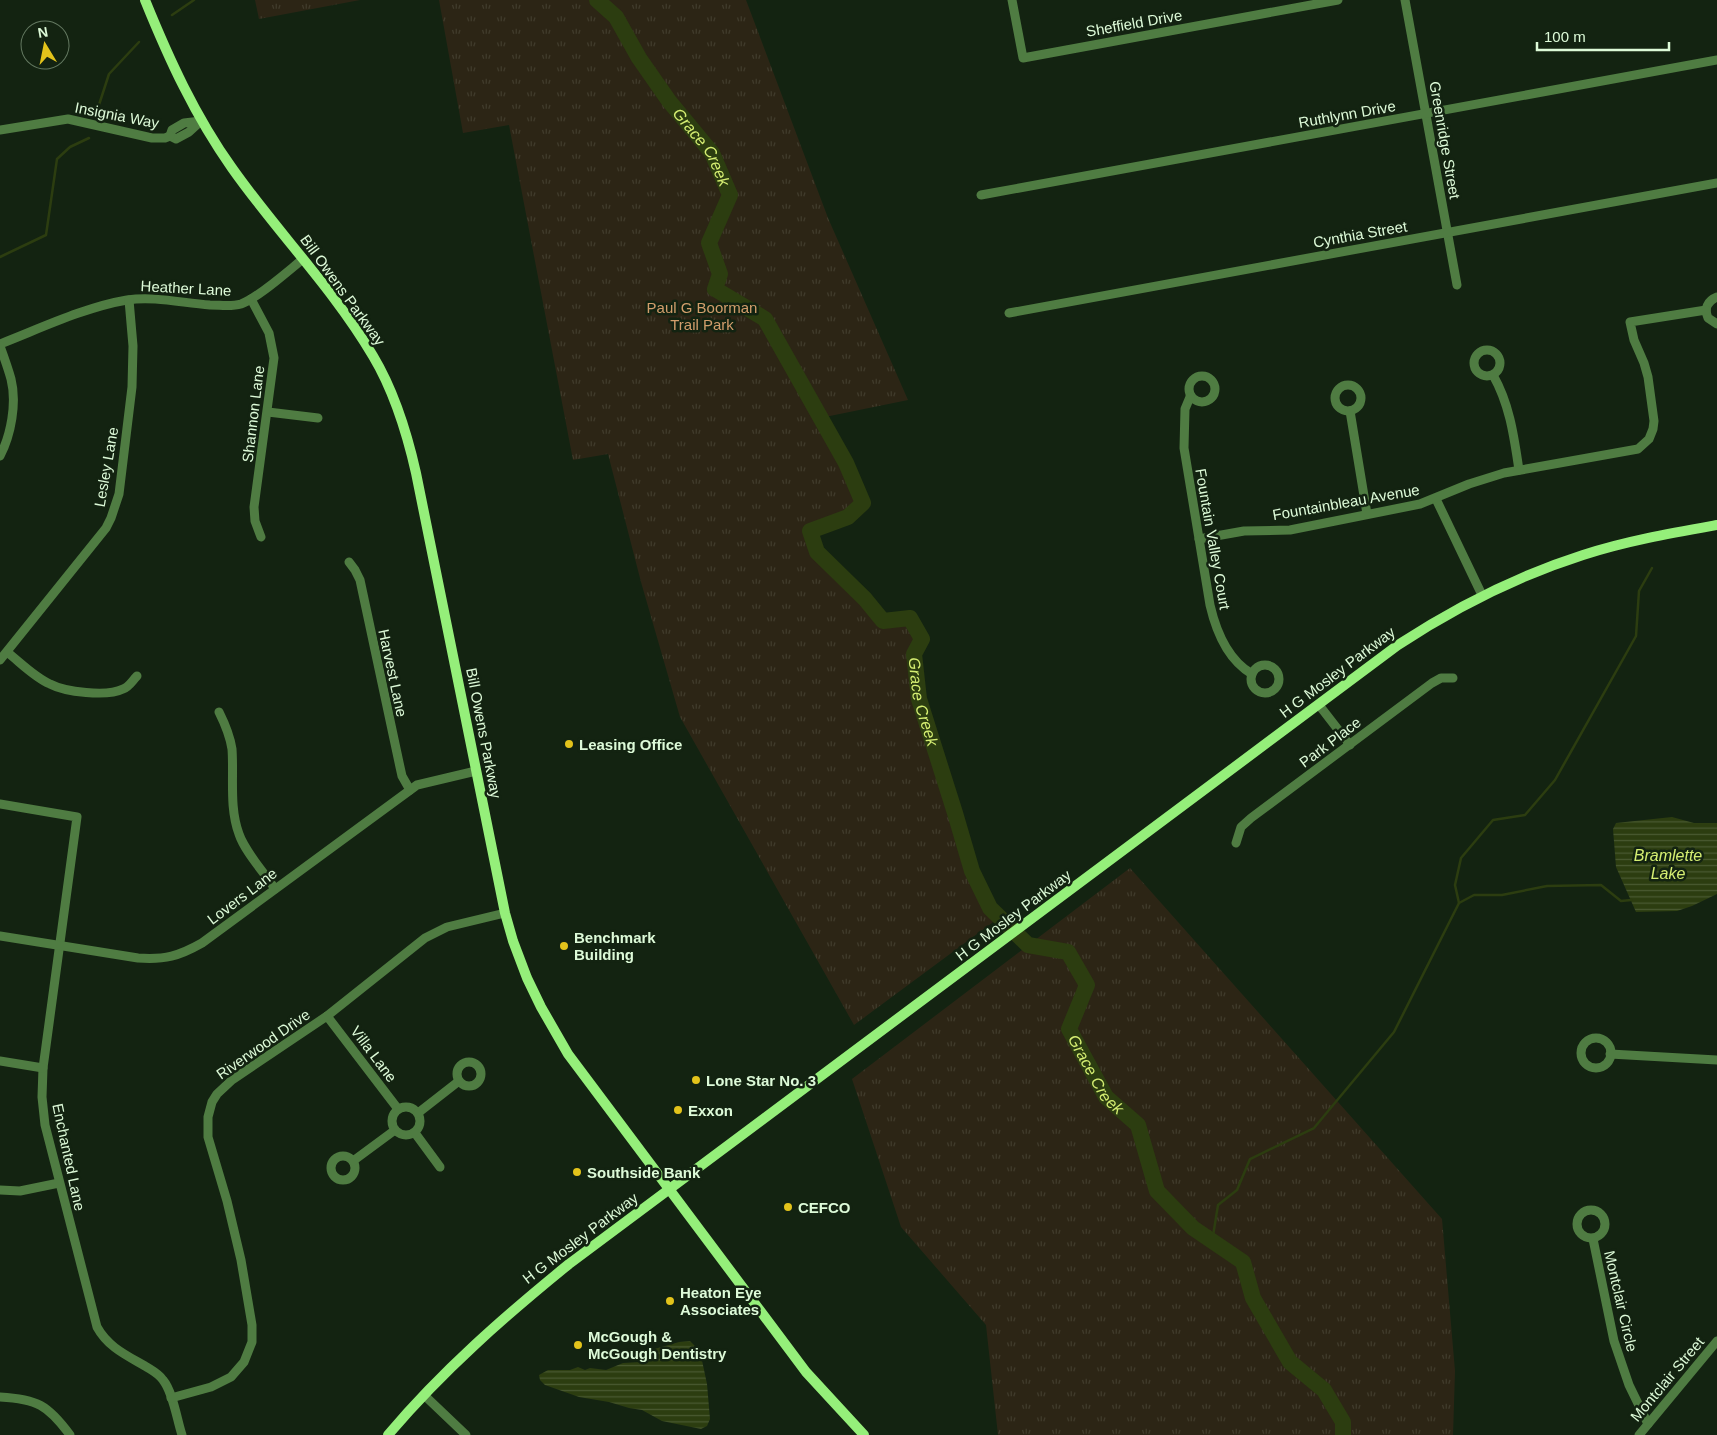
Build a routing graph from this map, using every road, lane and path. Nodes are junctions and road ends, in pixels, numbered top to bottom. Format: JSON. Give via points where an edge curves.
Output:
{"nodes":[{"id":1,"x":145,"y":0,"type":"edge"},
{"id":2,"x":1012,"y":0,"type":"edge"},
{"id":3,"x":1338,"y":0,"type":"edge"},
{"id":4,"x":1405,"y":0,"type":"edge"},
{"id":5,"x":1717,"y":60,"type":"edge"},
{"id":6,"x":1426,"y":113,"type":"junction"},
{"id":7,"x":201,"y":121,"type":"junction"},
{"id":8,"x":0,"y":130,"type":"edge"},
{"id":9,"x":1717,"y":183,"type":"edge"},
{"id":10,"x":982,"y":195,"type":"dead end"},
{"id":11,"x":1447,"y":232,"type":"junction"},
{"id":12,"x":303,"y":259,"type":"junction"},
{"id":13,"x":1457,"y":285,"type":"dead end"},
{"id":14,"x":1717,"y":297,"type":"edge"},
{"id":15,"x":251,"y":299,"type":"junction"},
{"id":16,"x":129,"y":300,"type":"junction"},
{"id":17,"x":1706,"y":310,"type":"junction"},
{"id":18,"x":1009,"y":313,"type":"dead end"},
{"id":19,"x":1717,"y":324,"type":"edge"},
{"id":20,"x":0,"y":345,"type":"edge"},
{"id":21,"x":1493,"y":375,"type":"dead end"},
{"id":22,"x":1190,"y":397,"type":"dead end"},
{"id":23,"x":1350,"y":411,"type":"dead end"},
{"id":24,"x":268,"y":412,"type":"junction"},
{"id":25,"x":318,"y":418,"type":"dead end"},
{"id":26,"x":0,"y":456,"type":"edge"},
{"id":27,"x":1519,"y":470,"type":"junction"},
{"id":28,"x":1436,"y":499,"type":"junction"},
{"id":29,"x":1367,"y":514,"type":"junction"},
{"id":30,"x":1717,"y":525,"type":"edge"},
{"id":31,"x":261,"y":537,"type":"dead end"},
{"id":32,"x":1199,"y":539,"type":"junction"},
{"id":33,"x":349,"y":562,"type":"dead end"},
{"id":34,"x":1482,"y":595,"type":"junction"},
{"id":35,"x":7,"y":652,"type":"junction"},
{"id":36,"x":0,"y":660,"type":"edge"},
{"id":37,"x":1252,"y":674,"type":"dead end"},
{"id":38,"x":137,"y":676,"type":"dead end"},
{"id":39,"x":1454,"y":678,"type":"dead end"},
{"id":40,"x":1319,"y":705,"type":"junction"},
{"id":41,"x":220,"y":712,"type":"dead end"},
{"id":42,"x":1350,"y":745,"type":"junction"},
{"id":43,"x":476,"y":772,"type":"junction"},
{"id":44,"x":410,"y":790,"type":"junction"},
{"id":45,"x":0,"y":804,"type":"edge"},
{"id":46,"x":1236,"y":842,"type":"dead end"},
{"id":47,"x":275,"y":889,"type":"junction"},
{"id":48,"x":505,"y":913,"type":"junction"},
{"id":49,"x":0,"y":936,"type":"edge"},
{"id":50,"x":60,"y":946,"type":"junction"},
{"id":51,"x":327,"y":1016,"type":"junction"},
{"id":52,"x":1610,"y":1054,"type":"dead end"},
{"id":53,"x":1717,"y":1060,"type":"edge"},
{"id":54,"x":0,"y":1061,"type":"edge"},
{"id":55,"x":43,"y":1068,"type":"junction"},
{"id":56,"x":460,"y":1082,"type":"dead end"},
{"id":57,"x":398,"y":1110,"type":"junction"},
{"id":58,"x":418,"y":1113,"type":"junction"},
{"id":59,"x":395,"y":1130,"type":"junction"},
{"id":60,"x":415,"y":1132,"type":"junction"},
{"id":61,"x":353,"y":1161,"type":"dead end"},
{"id":62,"x":440,"y":1167,"type":"dead end"},
{"id":63,"x":59,"y":1183,"type":"junction"},
{"id":64,"x":0,"y":1190,"type":"edge"},
{"id":65,"x":669,"y":1190,"type":"junction"},
{"id":66,"x":1593,"y":1239,"type":"dead end"},
{"id":67,"x":1717,"y":1340,"type":"edge"},
{"id":68,"x":424,"y":1395,"type":"junction"},
{"id":69,"x":0,"y":1397,"type":"edge"},
{"id":70,"x":172,"y":1398,"type":"junction"},
{"id":71,"x":1648,"y":1424,"type":"junction"},
{"id":72,"x":70,"y":1435,"type":"edge"},
{"id":73,"x":182,"y":1435,"type":"edge"},
{"id":74,"x":388,"y":1435,"type":"edge"},
{"id":75,"x":466,"y":1435,"type":"edge"},
{"id":76,"x":864,"y":1435,"type":"edge"},
{"id":77,"x":1639,"y":1435,"type":"edge"}],
"edges":[{"from":1,"to":7,"type":"main road","name":"Bill Owens Parkway"},
{"from":2,"to":3,"type":"street","name":"Sheffield Drive","via":[[1023,58]]},
{"from":4,"to":6,"type":"street","name":"Greenridge Street"},
{"from":5,"to":6,"type":"street","name":"Ruthlynn Drive"},
{"from":6,"to":10,"type":"street","name":"Ruthlynn Drive"},
{"from":6,"to":11,"type":"street","name":"Greenridge Street"},
{"from":7,"to":8,"type":"street","name":"Insignia Way","via":[[184,123],[165,138],[68,119]]},
{"from":7,"to":12,"type":"main road","name":"Bill Owens Parkway","via":[[241,181]]},
{"from":9,"to":11,"type":"street","name":"Cynthia Street"},
{"from":11,"to":13,"type":"street","name":"Greenridge Street"},
{"from":11,"to":18,"type":"street","name":"Cynthia Street"},
{"from":12,"to":15,"type":"street","name":"Heather Lane"},
{"from":12,"to":43,"type":"main road","name":"Bill Owens Parkway","via":[[374,357],[401,418],[416,473]]},
{"from":14,"to":17,"type":"street","via":[[1709,302]]},
{"from":15,"to":16,"type":"street","name":"Heather Lane","via":[[226,306],[154,298]]},
{"from":15,"to":24,"type":"street","name":"Shannon Lane","via":[[266,326],[274,351]]},
{"from":16,"to":20,"type":"street","name":"Heather Lane","via":[[82,312]]},
{"from":16,"to":35,"type":"street","name":"Lesley Lane","via":[[132,387],[115,507],[106,528]]},
{"from":17,"to":19,"type":"street","via":[[1708,318]]},
{"from":17,"to":27,"type":"street","name":"Fountainbleau Avenue","via":[[1630,322],[1649,385],[1654,425],[1646,443],[1638,449]]},
{"from":20,"to":26,"type":"street","via":[[13,397],[10,425]]},
{"from":21,"to":27,"type":"street","via":[[1509,414]]},
{"from":22,"to":32,"type":"street","name":"Fountain Valley Court","via":[[1184,409],[1184,440]]},
{"from":23,"to":29,"type":"street"},
{"from":24,"to":25,"type":"street"},
{"from":24,"to":31,"type":"street","name":"Shannon Lane","via":[[254,514]]},
{"from":27,"to":28,"type":"street","name":"Fountainbleau Avenue","via":[[1486,477]]},
{"from":28,"to":29,"type":"street","name":"Fountainbleau Avenue"},
{"from":28,"to":34,"type":"street"},
{"from":29,"to":32,"type":"street","name":"Fountainbleau Avenue","via":[[1284,531],[1244,531]]},
{"from":30,"to":34,"type":"main road","name":"H G Mosley Parkway","via":[[1643,539],[1584,555]]},
{"from":32,"to":37,"type":"street","name":"Fountain Valley Court","via":[[1218,632],[1239,664]]},
{"from":33,"to":44,"type":"street","name":"Harvest Lane","via":[[360,580],[402,776]]},
{"from":34,"to":40,"type":"main road","name":"H G Mosley Parkway","via":[[1418,632]]},
{"from":35,"to":36,"type":"street","name":"Lesley Lane"},
{"from":35,"to":38,"type":"street","via":[[43,680],[66,689],[117,691]]},
{"from":39,"to":42,"type":"street","name":"Park Place","via":[[1436,680]]},
{"from":40,"to":42,"type":"street"},
{"from":40,"to":65,"type":"main road","name":"H G Mosley Parkway"},
{"from":41,"to":47,"type":"street","via":[[232,748],[233,805],[239,834]]},
{"from":42,"to":46,"type":"street","name":"Park Place","via":[[1247,821],[1241,827]]},
{"from":43,"to":44,"type":"street","name":"Lovers Lane","via":[[424,783]]},
{"from":43,"to":48,"type":"main road","name":"Bill Owens Parkway"},
{"from":44,"to":47,"type":"street","name":"Lovers Lane"},
{"from":45,"to":50,"type":"street","name":"Enchanted Lane","via":[[77,817]]},
{"from":47,"to":50,"type":"street","name":"Lovers Lane","via":[[202,943],[171,958],[138,958]]},
{"from":48,"to":51,"type":"street","name":"Riverwood Drive","via":[[430,934]]},
{"from":48,"to":65,"type":"main road","name":"Bill Owens Parkway","via":[[521,965],[553,1029]]},
{"from":49,"to":50,"type":"street","name":"Lovers Lane"},
{"from":50,"to":55,"type":"street","name":"Enchanted Lane"},
{"from":51,"to":57,"type":"street","name":"Villa Lane"},
{"from":51,"to":70,"type":"street","name":"Riverwood Drive","via":[[232,1080],[212,1102],[208,1137],[238,1246],[252,1342],[244,1362],[231,1377],[211,1388]]},
{"from":52,"to":53,"type":"street"},
{"from":54,"to":55,"type":"street"},
{"from":55,"to":63,"type":"street","name":"Enchanted Lane","via":[[44,1116]]},
{"from":56,"to":58,"type":"street"},
{"from":57,"to":58,"type":"street","via":[[411,1107]]},
{"from":57,"to":59,"type":"street","via":[[392,1121]]},
{"from":58,"to":60,"type":"street","via":[[420,1126]]},
{"from":59,"to":60,"type":"street","via":[[406,1135]]},
{"from":59,"to":61,"type":"street"},
{"from":60,"to":62,"type":"street"},
{"from":63,"to":64,"type":"street"},
{"from":63,"to":70,"type":"street","name":"Enchanted Lane","via":[[100,1332],[118,1350],[160,1376]]},
{"from":65,"to":68,"type":"main road","name":"H G Mosley Parkway","via":[[527,1298],[468,1350]]},
{"from":65,"to":76,"type":"main road","name":"Bill Owens Parkway","via":[[806,1372]]},
{"from":66,"to":71,"type":"street","name":"Montclair Circle","via":[[1614,1341]]},
{"from":67,"to":71,"type":"street","name":"Montclair Street"},
{"from":68,"to":74,"type":"main road","name":"H G Mosley Parkway"},
{"from":68,"to":75,"type":"street"},
{"from":69,"to":72,"type":"street","via":[[29,1400],[42,1406],[59,1419]]},
{"from":70,"to":73,"type":"street","name":"Enchanted Lane"},
{"from":71,"to":77,"type":"street","name":"Montclair Street"}]}
